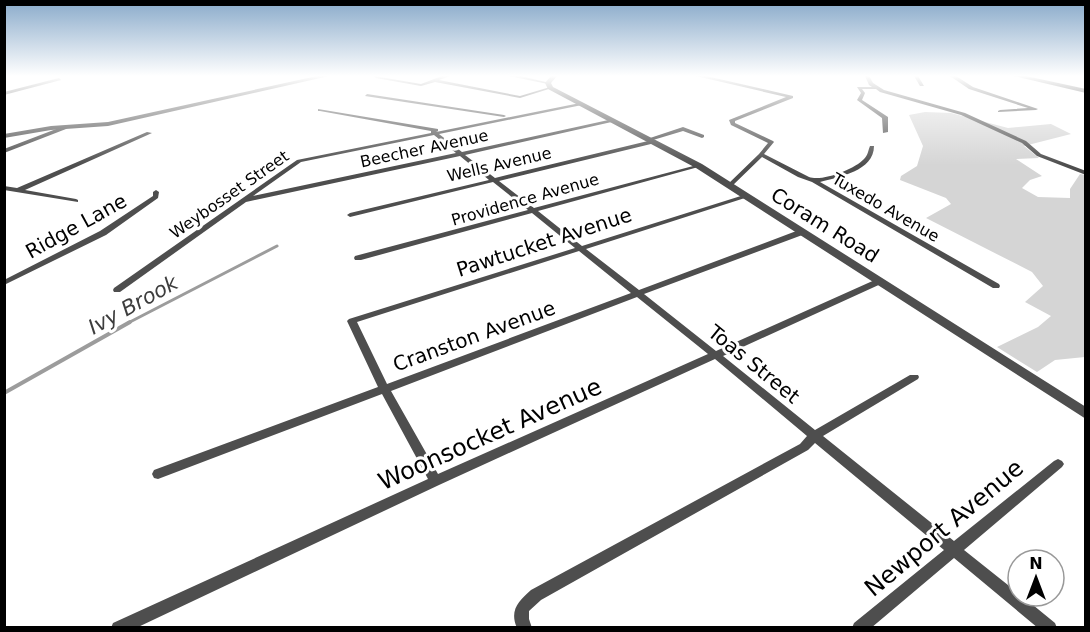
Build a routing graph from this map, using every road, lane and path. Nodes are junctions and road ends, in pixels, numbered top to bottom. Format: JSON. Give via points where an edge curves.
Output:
{"nodes":[{"id":1,"x":192,"y":105,"type":"edge"},
{"id":2,"x":438,"y":105,"type":"edge"},
{"id":3,"x":572,"y":105,"type":"edge"},
{"id":4,"x":583,"y":105,"type":"edge"},
{"id":5,"x":772,"y":105,"type":"edge"},
{"id":6,"x":867,"y":105,"type":"edge"},
{"id":7,"x":939,"y":105,"type":"edge"},
{"id":8,"x":1025,"y":105,"type":"edge"},
{"id":9,"x":320,"y":110,"type":"dead end"},
{"id":10,"x":1000,"y":111,"type":"dead end"},
{"id":11,"x":509,"y":117,"type":"junction"},
{"id":12,"x":613,"y":121,"type":"junction"},
{"id":13,"x":64,"y":128,"type":"junction"},
{"id":14,"x":437,"y":131,"type":"junction"},
{"id":15,"x":885,"y":132,"type":"dead end"},
{"id":16,"x":149,"y":133,"type":"dead end"},
{"id":17,"x":4,"y":136,"type":"edge"},
{"id":18,"x":702,"y":136,"type":"dead end"},
{"id":19,"x":651,"y":141,"type":"junction"},
{"id":20,"x":872,"y":147,"type":"dead end"},
{"id":21,"x":4,"y":151,"type":"edge"},
{"id":22,"x":459,"y":154,"type":"junction"},
{"id":23,"x":761,"y":155,"type":"junction"},
{"id":24,"x":699,"y":166,"type":"junction"},
{"id":25,"x":1086,"y":173,"type":"edge"},
{"id":26,"x":492,"y":179,"type":"junction"},
{"id":27,"x":814,"y":181,"type":"junction"},
{"id":28,"x":729,"y":186,"type":"junction"},
{"id":29,"x":4,"y":188,"type":"edge"},
{"id":30,"x":20,"y":190,"type":"junction"},
{"id":31,"x":156,"y":192,"type":"dead end"},
{"id":32,"x":746,"y":196,"type":"junction"},
{"id":33,"x":76,"y":201,"type":"dead end"},
{"id":34,"x":241,"y":201,"type":"junction"},
{"id":35,"x":531,"y":211,"type":"junction"},
{"id":36,"x":350,"y":215,"type":"dead end"},
{"id":37,"x":802,"y":231,"type":"junction"},
{"id":38,"x":578,"y":248,"type":"junction"},
{"id":39,"x":358,"y":258,"type":"dead end"},
{"id":40,"x":880,"y":281,"type":"junction"},
{"id":41,"x":4,"y":283,"type":"edge"},
{"id":42,"x":996,"y":286,"type":"dead end"},
{"id":43,"x":117,"y":290,"type":"dead end"},
{"id":44,"x":638,"y":295,"type":"junction"},
{"id":45,"x":717,"y":356,"type":"junction"},
{"id":46,"x":914,"y":377,"type":"dead end"},
{"id":47,"x":384,"y":388,"type":"junction"},
{"id":48,"x":1086,"y":414,"type":"edge"},
{"id":49,"x":814,"y":436,"type":"junction"},
{"id":50,"x":1058,"y":464,"type":"dead end"},
{"id":51,"x":158,"y":474,"type":"dead end"},
{"id":52,"x":435,"y":481,"type":"junction"},
{"id":53,"x":954,"y":549,"type":"junction"},
{"id":54,"x":118,"y":627,"type":"edge"},
{"id":55,"x":525,"y":627,"type":"edge"},
{"id":56,"x":859,"y":627,"type":"edge"},
{"id":57,"x":1050,"y":627,"type":"edge"}],
"edges":[{"from":1,"to":13,"type":"street","via":[[108,124]]},
{"from":2,"to":11,"type":"street"},
{"from":3,"to":11,"type":"street","name":"Weybosset Street"},
{"from":4,"to":12,"type":"street","name":"Coram Road"},
{"from":5,"to":23,"type":"street","via":[[732,120],[771,142]]},
{"from":6,"to":15,"type":"street","via":[[885,117]]},
{"from":7,"to":25,"type":"street","via":[[1024,142],[1039,155]]},
{"from":8,"to":10,"type":"street","via":[[1036,109]]},
{"from":9,"to":14,"type":"street"},
{"from":11,"to":14,"type":"street","name":"Weybosset Street"},
{"from":12,"to":19,"type":"street","name":"Coram Road"},
{"from":12,"to":22,"type":"street","name":"Beecher Avenue"},
{"from":13,"to":17,"type":"street"},
{"from":13,"to":21,"type":"street"},
{"from":14,"to":22,"type":"street","name":"Toas Street"},
{"from":14,"to":34,"type":"street","name":"Weybosset Street","via":[[299,161]]},
{"from":16,"to":30,"type":"street"},
{"from":18,"to":19,"type":"street","name":"Wells Avenue","via":[[683,129]]},
{"from":19,"to":24,"type":"street","name":"Coram Road"},
{"from":19,"to":26,"type":"street","name":"Wells Avenue"},
{"from":20,"to":27,"type":"street","via":[[867,159],[855,167]]},
{"from":22,"to":26,"type":"street","name":"Toas Street"},
{"from":22,"to":34,"type":"street","name":"Beecher Avenue"},
{"from":23,"to":27,"type":"street","name":"Tuxedo Avenue"},
{"from":23,"to":28,"type":"street"},
{"from":24,"to":28,"type":"street","name":"Coram Road"},
{"from":24,"to":35,"type":"street","name":"Providence Avenue"},
{"from":26,"to":35,"type":"street","name":"Toas Street"},
{"from":26,"to":36,"type":"street","name":"Wells Avenue"},
{"from":27,"to":42,"type":"street","name":"Tuxedo Avenue"},
{"from":28,"to":32,"type":"street","name":"Coram Road"},
{"from":29,"to":30,"type":"street"},
{"from":30,"to":33,"type":"street"},
{"from":31,"to":41,"type":"street","name":"Ridge Lane","via":[[156,197],[123,222]]},
{"from":32,"to":37,"type":"street","name":"Coram Road"},
{"from":32,"to":38,"type":"street","name":"Pawtucket Avenue"},
{"from":34,"to":43,"type":"street","name":"Weybosset Street"},
{"from":35,"to":38,"type":"street","name":"Toas Street"},
{"from":35,"to":39,"type":"street","name":"Providence Avenue"},
{"from":37,"to":40,"type":"street","name":"Coram Road"},
{"from":37,"to":44,"type":"street","name":"Cranston Avenue"},
{"from":38,"to":44,"type":"street","name":"Toas Street"},
{"from":38,"to":47,"type":"street","name":"Pawtucket Avenue","via":[[352,321]]},
{"from":40,"to":45,"type":"street","name":"Woonsocket Avenue"},
{"from":40,"to":48,"type":"street","name":"Coram Road"},
{"from":44,"to":45,"type":"street","name":"Toas Street"},
{"from":44,"to":47,"type":"street","name":"Cranston Avenue"},
{"from":45,"to":49,"type":"street","name":"Toas Street"},
{"from":45,"to":52,"type":"street","name":"Woonsocket Avenue"},
{"from":46,"to":49,"type":"street"},
{"from":47,"to":51,"type":"street","name":"Cranston Avenue"},
{"from":47,"to":52,"type":"street"},
{"from":49,"to":53,"type":"street","name":"Toas Street"},
{"from":49,"to":55,"type":"street","via":[[804,447],[528,600],[522,608]]},
{"from":50,"to":53,"type":"street","name":"Newport Avenue"},
{"from":52,"to":54,"type":"street","name":"Woonsocket Avenue"},
{"from":53,"to":56,"type":"street","name":"Newport Avenue"},
{"from":53,"to":57,"type":"street","name":"Toas Street"}]}
